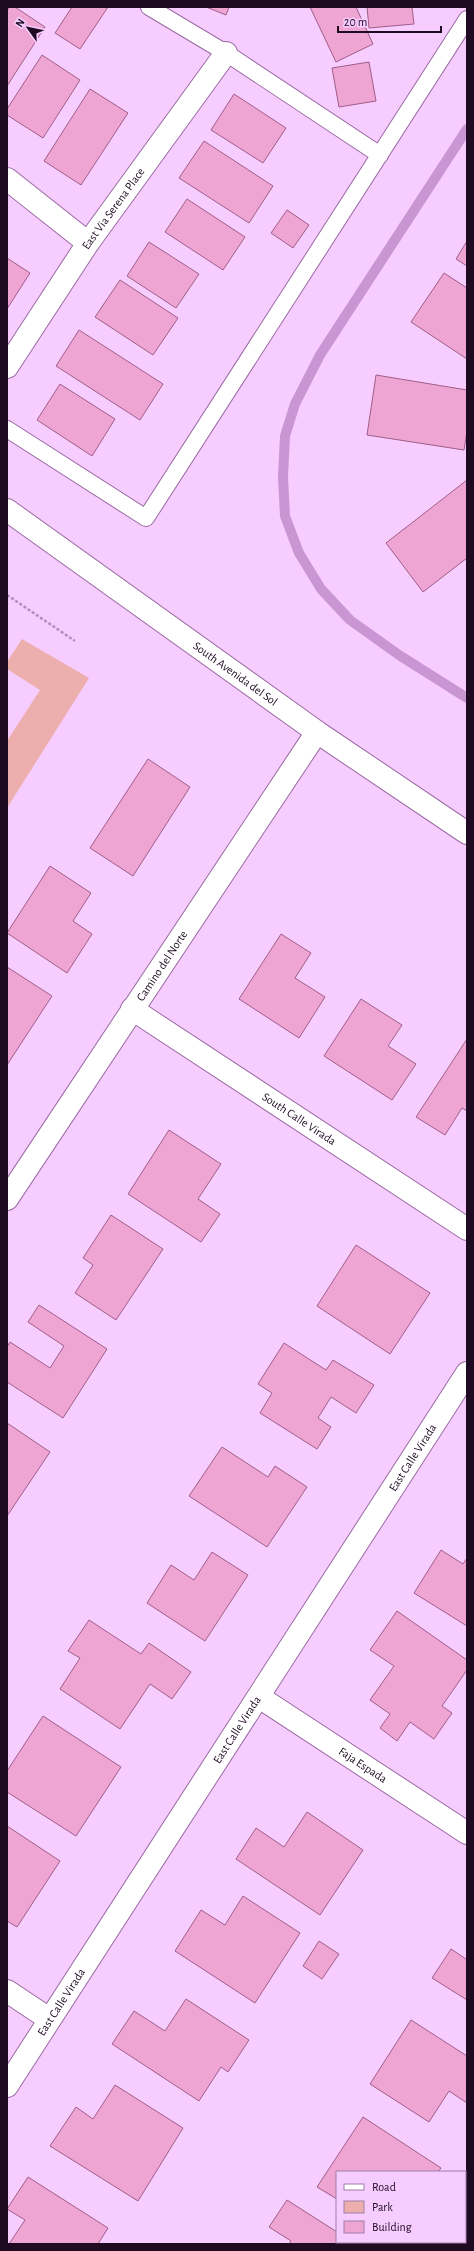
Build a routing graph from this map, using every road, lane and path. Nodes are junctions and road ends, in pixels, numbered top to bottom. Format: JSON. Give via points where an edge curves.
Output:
{"nodes":[{"id":1,"x":149,"y":7,"type":"edge"},
{"id":2,"x":467,"y":19,"type":"edge"},
{"id":3,"x":226,"y":53,"type":"junction"},
{"id":4,"x":380,"y":155,"type":"junction"},
{"id":5,"x":7,"y":179,"type":"edge"},
{"id":6,"x":88,"y":243,"type":"junction"},
{"id":7,"x":7,"y":367,"type":"edge"},
{"id":8,"x":7,"y":429,"type":"edge"},
{"id":9,"x":7,"y":510,"type":"edge"},
{"id":10,"x":7,"y":596,"type":"edge"},
{"id":11,"x":75,"y":641,"type":"dead end"},
{"id":12,"x":316,"y":732,"type":"junction"},
{"id":13,"x":467,"y":833,"type":"edge"},
{"id":14,"x":132,"y":1010,"type":"junction"},
{"id":15,"x":7,"y":1199,"type":"edge"},
{"id":16,"x":467,"y":1229,"type":"edge"},
{"id":17,"x":467,"y":1373,"type":"edge"},
{"id":18,"x":258,"y":1697,"type":"junction"},
{"id":19,"x":467,"y":1833,"type":"edge"},
{"id":20,"x":7,"y":1991,"type":"edge"},
{"id":21,"x":50,"y":2019,"type":"junction"},
{"id":22,"x":7,"y":2086,"type":"edge"}],
"edges":[{"from":1,"to":3,"type":"lane"},
{"from":2,"to":4,"type":"lane"},
{"from":3,"to":4,"type":"lane"},
{"from":3,"to":6,"type":"street","name":"East Via Serena Place"},
{"from":4,"to":8,"type":"lane","via":[[146,518]]},
{"from":5,"to":6,"type":"street"},
{"from":6,"to":7,"type":"street","name":"East Via Serena Place"},
{"from":9,"to":12,"type":"street","name":"South Avenida del Sol"},
{"from":10,"to":11,"type":"path"},
{"from":12,"to":13,"type":"street","name":"South Avenida del Sol"},
{"from":12,"to":14,"type":"street","name":"Camino del Norte"},
{"from":14,"to":15,"type":"street","name":"Camino del Norte"},
{"from":14,"to":16,"type":"street","name":"South Calle Virada"},
{"from":17,"to":18,"type":"street","name":"East Calle Virada"},
{"from":18,"to":19,"type":"street","name":"Faja Espada"},
{"from":18,"to":21,"type":"street","name":"East Calle Virada"},
{"from":20,"to":21,"type":"street"},
{"from":21,"to":22,"type":"street","name":"East Calle Virada"}]}
